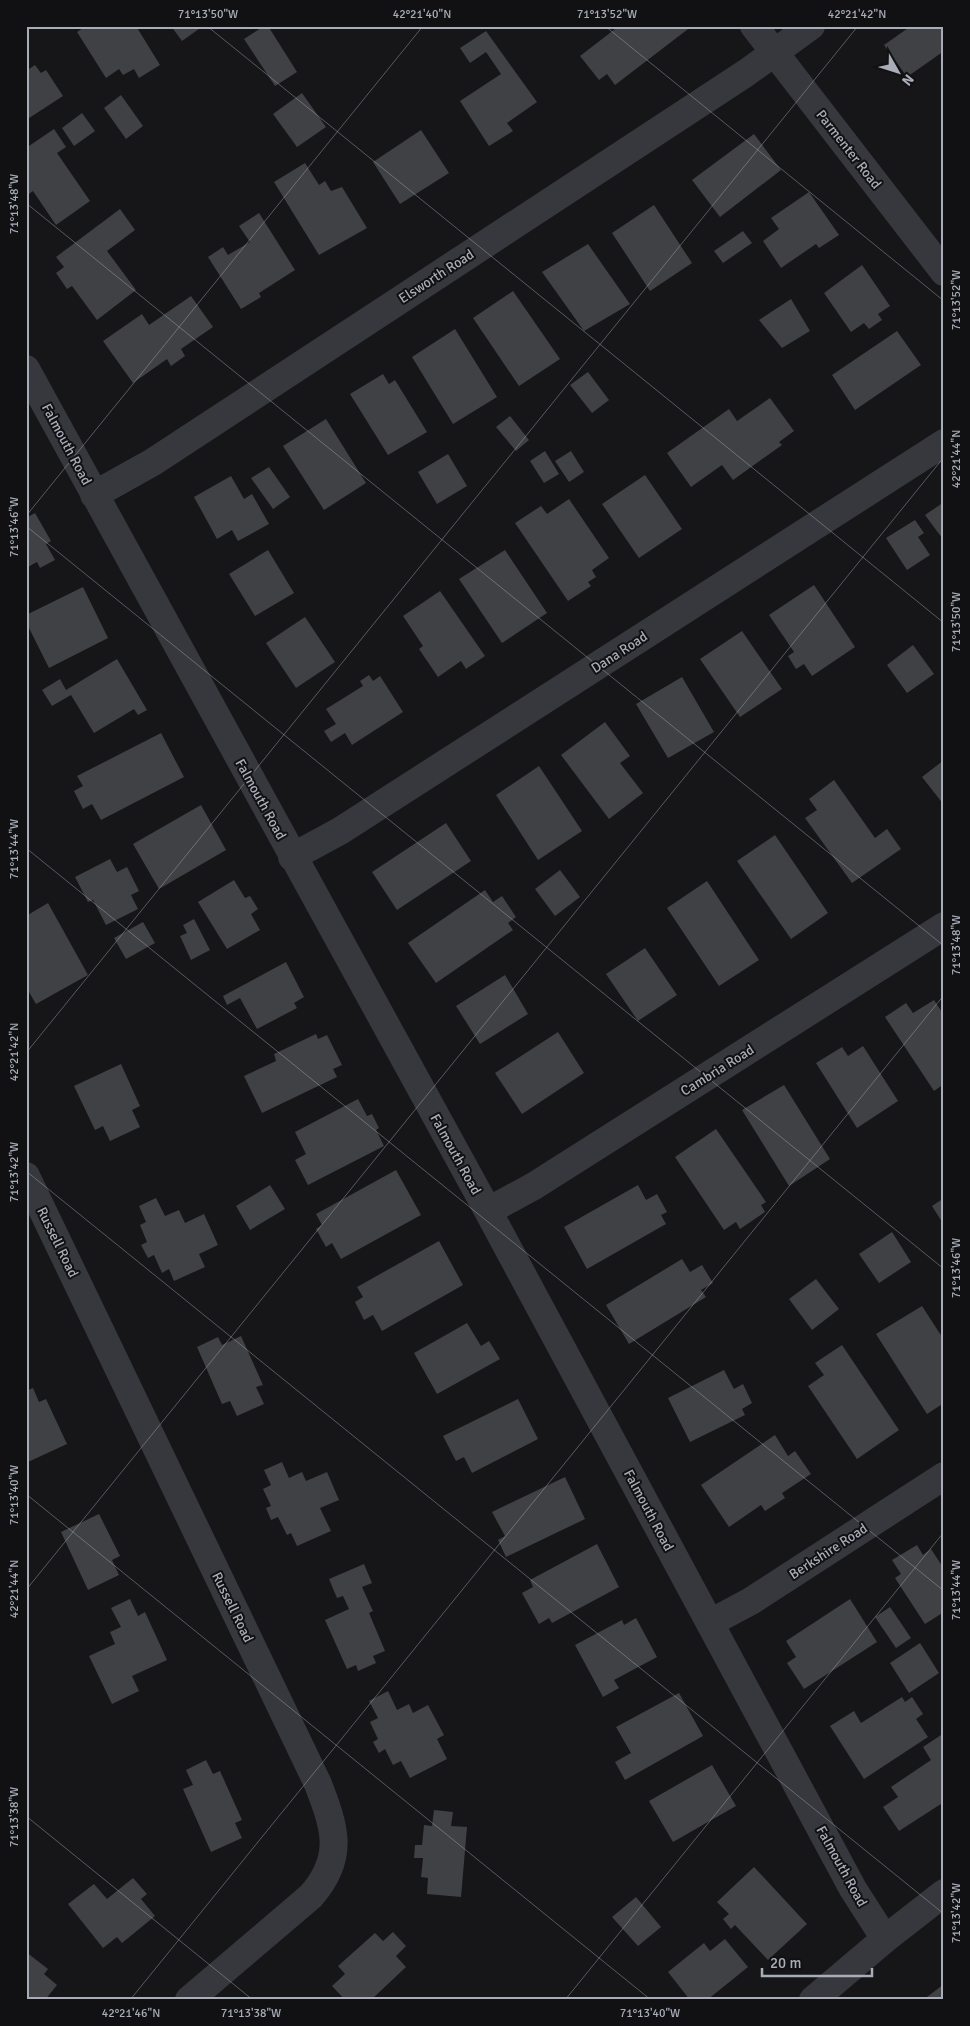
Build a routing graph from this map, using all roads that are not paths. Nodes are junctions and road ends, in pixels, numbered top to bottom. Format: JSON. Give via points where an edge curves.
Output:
{"nodes":[{"id":1,"x":754,"y":26,"type":"edge"},
{"id":2,"x":811,"y":26,"type":"edge"},
{"id":3,"x":774,"y":54,"type":"junction"},
{"id":4,"x":944,"y":272,"type":"edge"},
{"id":5,"x":26,"y":369,"type":"edge"},
{"id":6,"x":944,"y":443,"type":"edge"},
{"id":7,"x":94,"y":495,"type":"junction"},
{"id":8,"x":292,"y":857,"type":"junction"},
{"id":9,"x":944,"y":926,"type":"edge"},
{"id":10,"x":26,"y":1176,"type":"edge"},
{"id":11,"x":488,"y":1211,"type":"junction"},
{"id":12,"x":944,"y":1476,"type":"edge"},
{"id":13,"x":710,"y":1623,"type":"junction"},
{"id":14,"x":944,"y":1893,"type":"edge"},
{"id":15,"x":885,"y":1939,"type":"junction"},
{"id":16,"x":189,"y":2000,"type":"edge"},
{"id":17,"x":813,"y":2000,"type":"edge"}],
"edges":[{"from":1,"to":3,"type":"street","name":"Parmenter Road"},
{"from":2,"to":3,"type":"street","name":"Elsworth Road"},
{"from":3,"to":4,"type":"street","name":"Parmenter Road"},
{"from":3,"to":7,"type":"street","name":"Elsworth Road","via":[[153,462]]},
{"from":5,"to":7,"type":"street","name":"Falmouth Road"},
{"from":6,"to":8,"type":"street","name":"Dana Road","via":[[340,831]]},
{"from":7,"to":8,"type":"street","name":"Falmouth Road"},
{"from":8,"to":11,"type":"street","name":"Falmouth Road"},
{"from":9,"to":11,"type":"street","name":"Cambria Road","via":[[534,1186]]},
{"from":10,"to":16,"type":"street","name":"Russell Road","via":[[318,1784],[332,1825],[333,1855],[322,1884]]},
{"from":11,"to":13,"type":"street","name":"Falmouth Road"},
{"from":12,"to":13,"type":"street","name":"Berkshire Road","via":[[751,1601]]},
{"from":13,"to":15,"type":"street","name":"Falmouth Road","via":[[853,1889]]},
{"from":14,"to":15,"type":"street"},
{"from":15,"to":17,"type":"street"}]}
